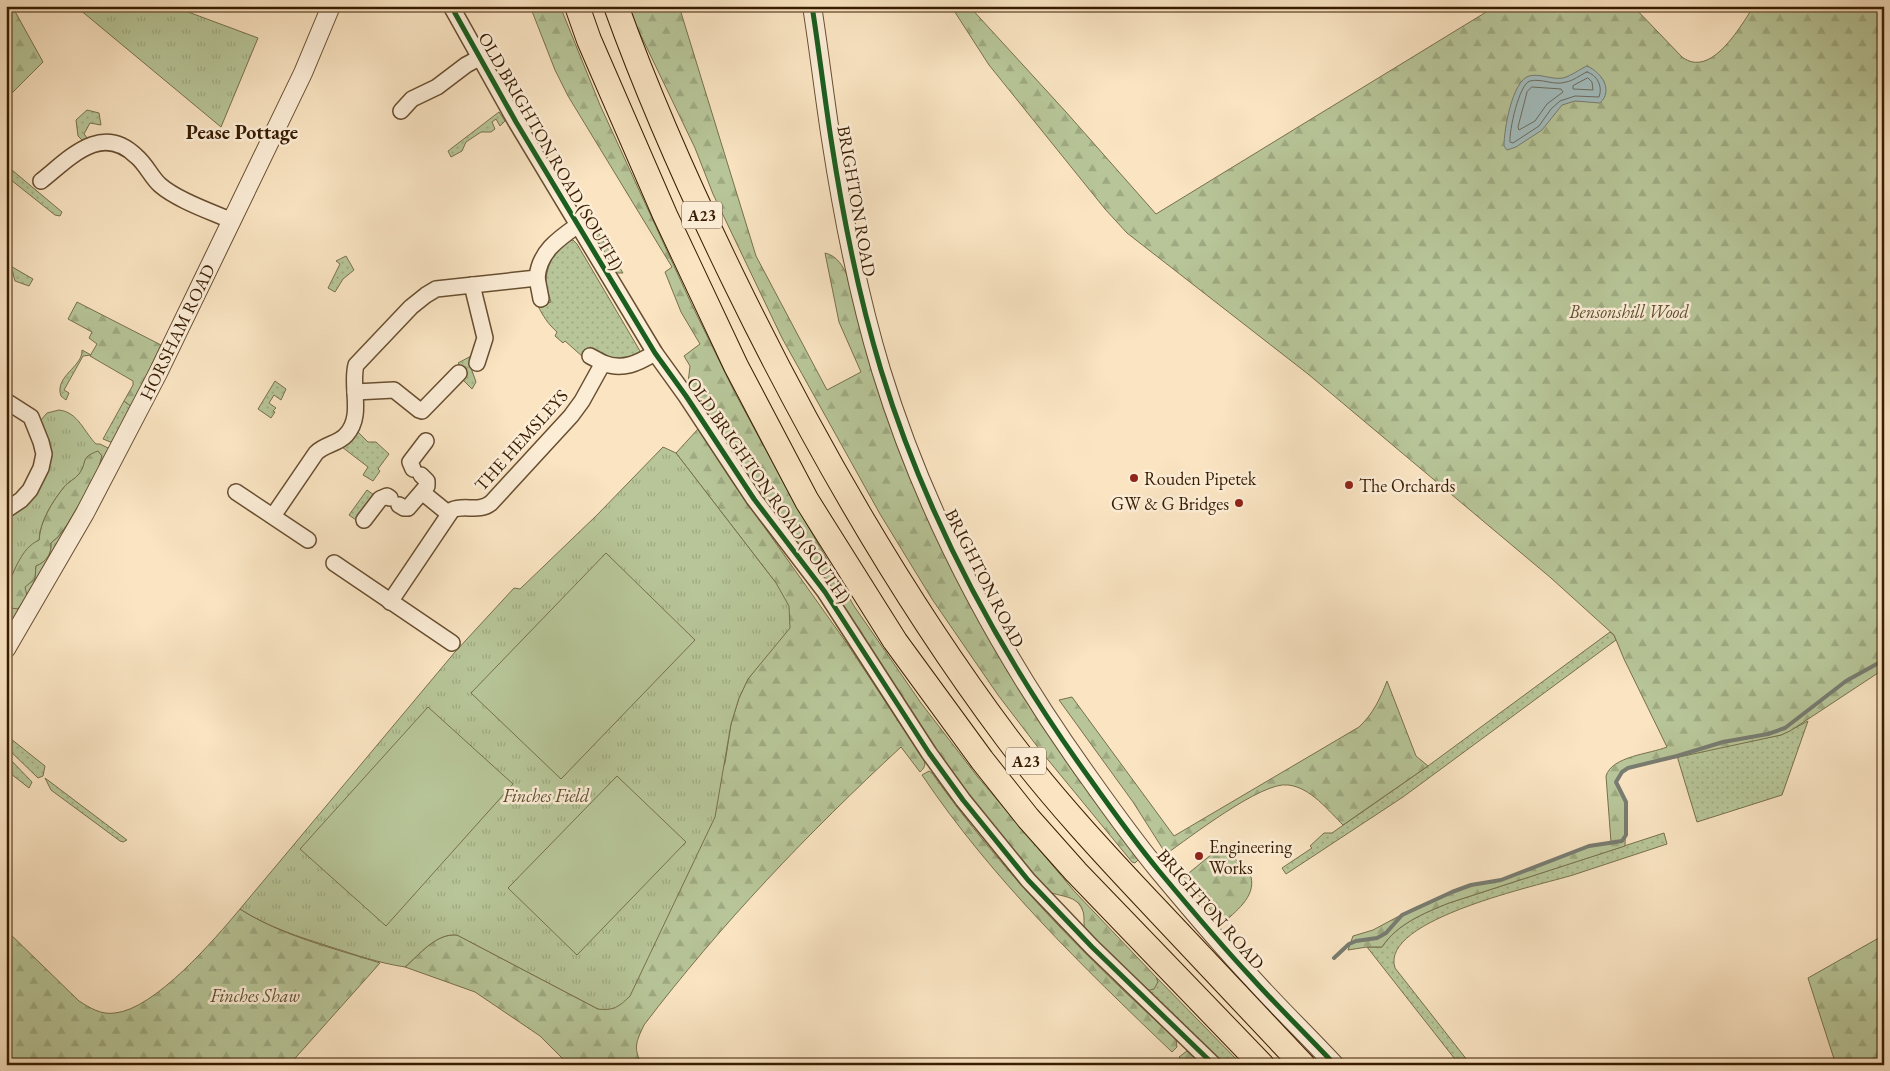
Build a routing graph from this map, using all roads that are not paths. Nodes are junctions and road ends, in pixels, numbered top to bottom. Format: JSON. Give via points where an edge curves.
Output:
{"nodes":[{"id":1,"x":331,"y":6,"type":"edge"},
{"id":2,"x":451,"y":6,"type":"edge"},
{"id":3,"x":577,"y":6,"type":"edge"},
{"id":4,"x":616,"y":6,"type":"edge"},
{"id":5,"x":812,"y":6,"type":"edge"},
{"id":6,"x":480,"y":58,"type":"junction"},
{"id":7,"x":401,"y":111,"type":"dead end"},
{"id":8,"x":40,"y":181,"type":"dead end"},
{"id":9,"x":232,"y":221,"type":"junction"},
{"id":10,"x":578,"y":225,"type":"junction"},
{"id":11,"x":537,"y":278,"type":"junction"},
{"id":12,"x":472,"y":285,"type":"junction"},
{"id":13,"x":541,"y":299,"type":"dead end"},
{"id":14,"x":655,"y":353,"type":"junction"},
{"id":15,"x":477,"y":363,"type":"dead end"},
{"id":16,"x":459,"y":374,"type":"dead end"},
{"id":17,"x":355,"y":392,"type":"junction"},
{"id":18,"x":6,"y":401,"type":"edge"},
{"id":19,"x":426,"y":441,"type":"dead end"},
{"id":20,"x":420,"y":484,"type":"junction"},
{"id":21,"x":236,"y":492,"type":"dead end"},
{"id":22,"x":6,"y":510,"type":"edge"},
{"id":23,"x":449,"y":514,"type":"junction"},
{"id":24,"x":273,"y":516,"type":"junction"},
{"id":25,"x":364,"y":520,"type":"dead end"},
{"id":26,"x":308,"y":540,"type":"dead end"},
{"id":27,"x":334,"y":563,"type":"dead end"},
{"id":28,"x":390,"y":602,"type":"junction"},
{"id":29,"x":452,"y":643,"type":"dead end"},
{"id":30,"x":6,"y":649,"type":"edge"},
{"id":31,"x":1214,"y":1065,"type":"edge"},
{"id":32,"x":1262,"y":1065,"type":"edge"},
{"id":33,"x":1303,"y":1065,"type":"edge"},
{"id":34,"x":1335,"y":1065,"type":"edge"}],
"edges":[{"from":1,"to":9,"type":"street","name":"HORSHAM ROAD","via":[[303,73]]},
{"from":2,"to":6,"type":"street","name":"OLD BRIGHTON ROAD (SOUTH)"},
{"from":3,"to":32,"type":"highway","number":"A23","via":[[661,206],[736,366],[807,500],[895,641],[1028,818]]},
{"from":4,"to":33,"type":"highway","number":"A23","via":[[698,207],[767,349],[840,484],[924,622],[1008,739],[1059,802]]},
{"from":5,"to":34,"type":"street","name":"BRIGHTON ROAD","via":[[847,231],[871,335],[915,465],[964,574],[1014,666],[1120,822],[1246,972]]},
{"from":6,"to":7,"type":"street","via":[[437,87],[408,94]]},
{"from":6,"to":10,"type":"street","name":"OLD BRIGHTON ROAD (SOUTH)"},
{"from":8,"to":9,"type":"street","via":[[91,144],[111,143],[136,156],[155,180],[170,192]]},
{"from":9,"to":30,"type":"street","name":"HORSHAM ROAD","via":[[119,449]]},
{"from":10,"to":11,"type":"street","via":[[546,251]]},
{"from":10,"to":14,"type":"street","name":"OLD BRIGHTON ROAD (SOUTH)"},
{"from":11,"to":12,"type":"street"},
{"from":11,"to":13,"type":"street"},
{"from":12,"to":15,"type":"street","via":[[485,338]]},
{"from":12,"to":17,"type":"street","via":[[436,289],[416,303],[358,362]]},
{"from":14,"to":23,"type":"street","name":"THE HEMSLEYS","via":[[629,366],[597,360],[577,409],[491,503],[481,509],[454,509]]},
{"from":14,"to":31,"type":"street","name":"OLD BRIGHTON ROAD (SOUTH)","via":[[754,499],[825,592],[963,800],[1028,880]]},
{"from":16,"to":17,"type":"street","via":[[422,411],[398,392]]},
{"from":17,"to":24,"type":"street","via":[[354,420],[349,432],[316,453]]},
{"from":18,"to":22,"type":"street","via":[[33,420],[44,454],[34,484],[21,500]]},
{"from":19,"to":20,"type":"street","via":[[410,462]]},
{"from":20,"to":23,"type":"street"},
{"from":20,"to":25,"type":"street","via":[[408,508],[387,496],[380,499]]},
{"from":21,"to":24,"type":"street"},
{"from":23,"to":28,"type":"street"},
{"from":24,"to":26,"type":"street"},
{"from":27,"to":28,"type":"street"},
{"from":28,"to":29,"type":"street"}]}
